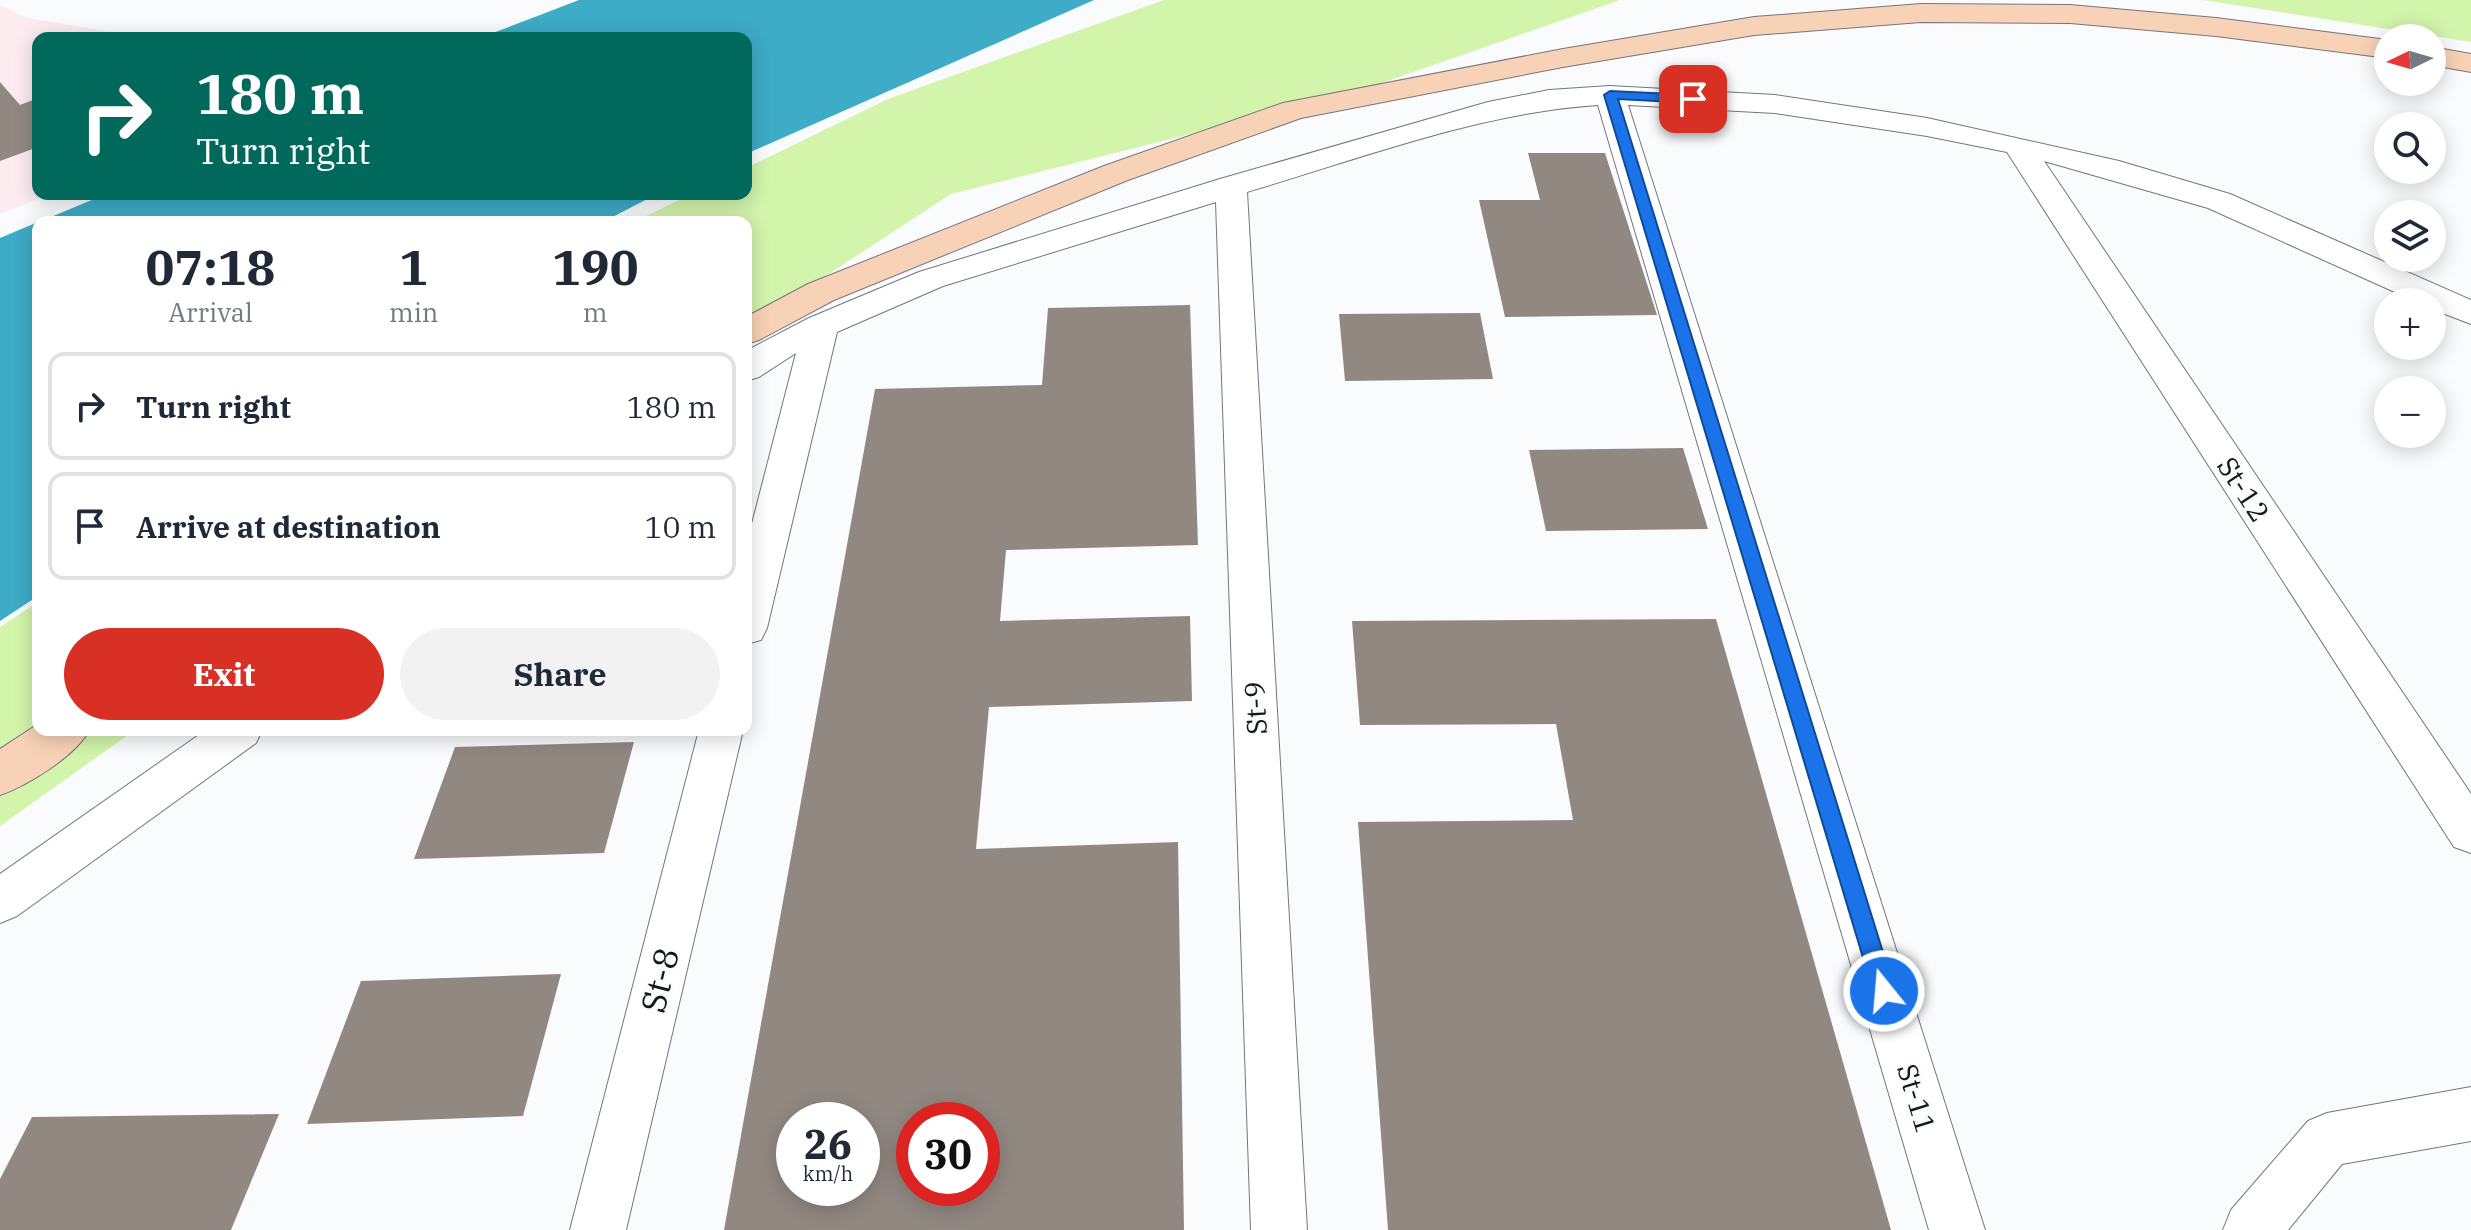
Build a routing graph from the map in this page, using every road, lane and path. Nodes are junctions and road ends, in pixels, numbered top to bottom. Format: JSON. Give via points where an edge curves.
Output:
{"nodes":[{"id":1,"x":2374,"y":47,"type":"edge"},
{"id":2,"x":2446,"y":59,"type":"edge"},
{"id":3,"x":2471,"y":63,"type":"edge"},
{"id":4,"x":1610,"y":95,"type":"junction"},
{"id":5,"x":2018,"y":145,"type":"junction"},
{"id":6,"x":1231,"y":186,"type":"junction"},
{"id":7,"x":2471,"y":313,"type":"edge"},
{"id":8,"x":821,"y":326,"type":"junction"},
{"id":9,"x":752,"y":329,"type":"edge"},
{"id":10,"x":752,"y":365,"type":"edge"},
{"id":11,"x":752,"y":604,"type":"edge"},
{"id":12,"x":57,"y":736,"type":"edge"},
{"id":13,"x":232,"y":736,"type":"edge"},
{"id":14,"x":720,"y":736,"type":"edge"},
{"id":15,"x":0,"y":775,"type":"edge"},
{"id":16,"x":2471,"y":833,"type":"edge"},
{"id":17,"x":0,"y":901,"type":"edge"},
{"id":18,"x":2471,"y":1114,"type":"edge"},
{"id":19,"x":598,"y":1230,"type":"edge"},
{"id":20,"x":1279,"y":1230,"type":"edge"},
{"id":21,"x":1957,"y":1230,"type":"edge"},
{"id":22,"x":2251,"y":1230,"type":"edge"}],
"edges":[{"from":1,"to":9,"type":"main road","via":[[2070,14],[1921,13],[1754,26],[1563,58],[1294,110],[1116,173],[848,281]]},
{"from":2,"to":3,"type":"main road"},
{"from":4,"to":5,"type":"street","via":[[1775,104]]},
{"from":4,"to":6,"type":"street","via":[[1499,108]]},
{"from":4,"to":21,"type":"street","name":"St-11"},
{"from":5,"to":7,"type":"street","via":[[2219,201]]},
{"from":5,"to":16,"type":"street","name":"St-12"},
{"from":6,"to":8,"type":"street","via":[[931,279]]},
{"from":6,"to":20,"type":"street","name":"St-9"},
{"from":8,"to":10,"type":"street"},
{"from":8,"to":11,"type":"street"},
{"from":12,"to":15,"type":"main road"},
{"from":13,"to":17,"type":"street"},
{"from":14,"to":19,"type":"street","name":"St-8"},
{"from":18,"to":22,"type":"street","via":[[2327,1140]]}]}
